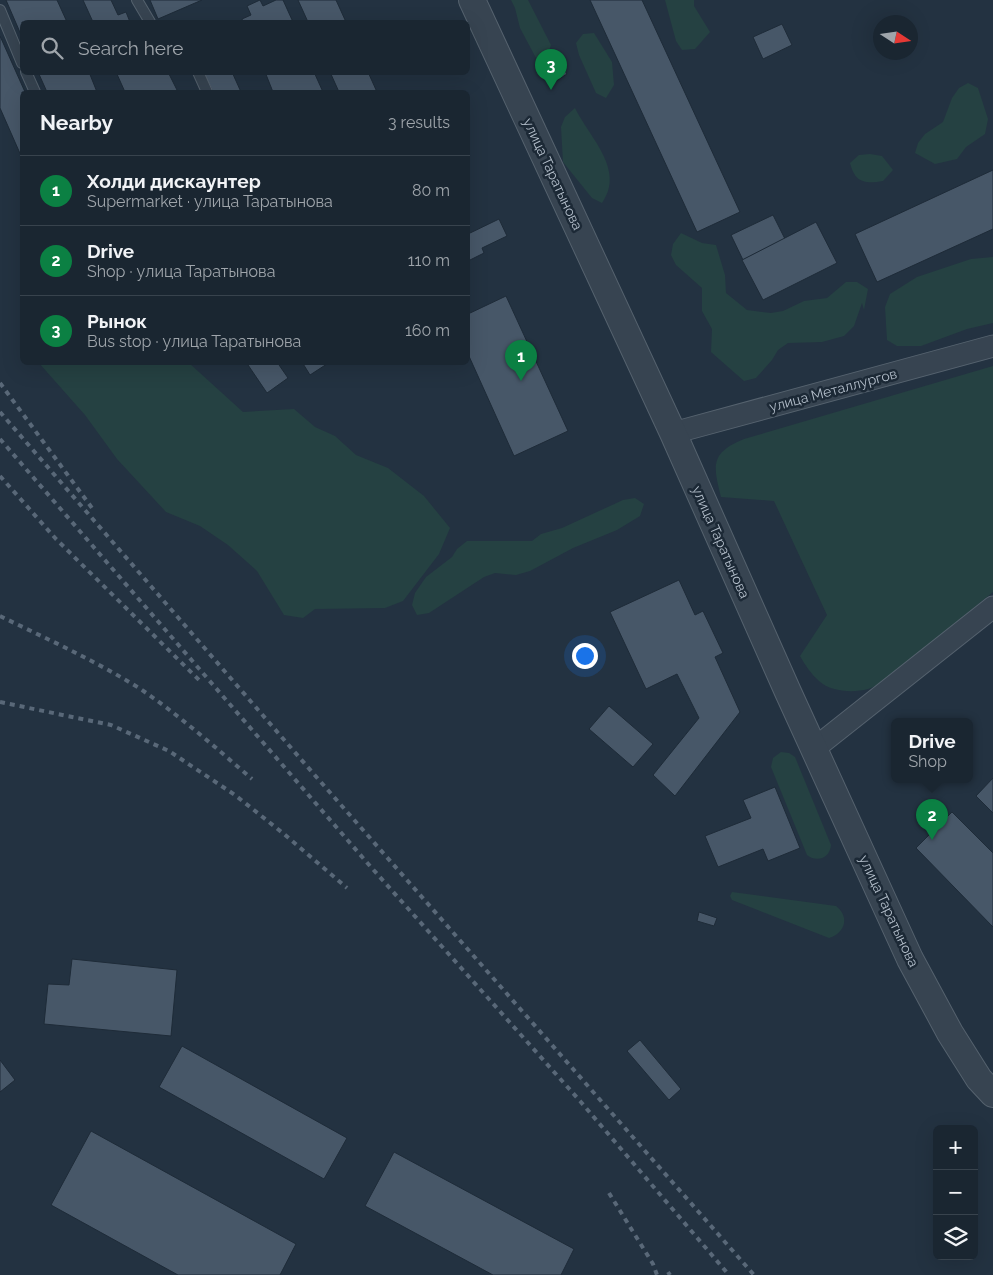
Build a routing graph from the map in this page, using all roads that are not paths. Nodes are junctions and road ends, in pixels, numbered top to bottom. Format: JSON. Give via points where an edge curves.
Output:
{"nodes":[{"id":1,"x":137,"y":0,"type":"edge"},
{"id":2,"x":472,"y":0,"type":"edge"},
{"id":3,"x":0,"y":10,"type":"edge"},
{"id":4,"x":149,"y":20,"type":"edge"},
{"id":5,"x":20,"y":59,"type":"edge"},
{"id":6,"x":27,"y":75,"type":"edge"},
{"id":7,"x":199,"y":75,"type":"edge"},
{"id":8,"x":34,"y":90,"type":"edge"},
{"id":9,"x":206,"y":90,"type":"edge"},
{"id":10,"x":993,"y":346,"type":"edge"},
{"id":11,"x":673,"y":434,"type":"junction"},
{"id":12,"x":993,"y":607,"type":"edge"},
{"id":13,"x":815,"y":748,"type":"junction"},
{"id":14,"x":986,"y":1087,"type":"edge"}],
"edges":[{"from":1,"to":4,"type":"lane"},
{"from":2,"to":11,"type":"street","name":"улица Таратынова"},
{"from":3,"to":5,"type":"lane"},
{"from":6,"to":8,"type":"lane"},
{"from":7,"to":9,"type":"lane"},
{"from":10,"to":11,"type":"street","name":"улица Металлургов"},
{"from":11,"to":13,"type":"street","name":"улица Таратынова"},
{"from":12,"to":13,"type":"street"},
{"from":13,"to":14,"type":"street","name":"улица Таратынова","via":[[910,959],[950,1033]]}]}
